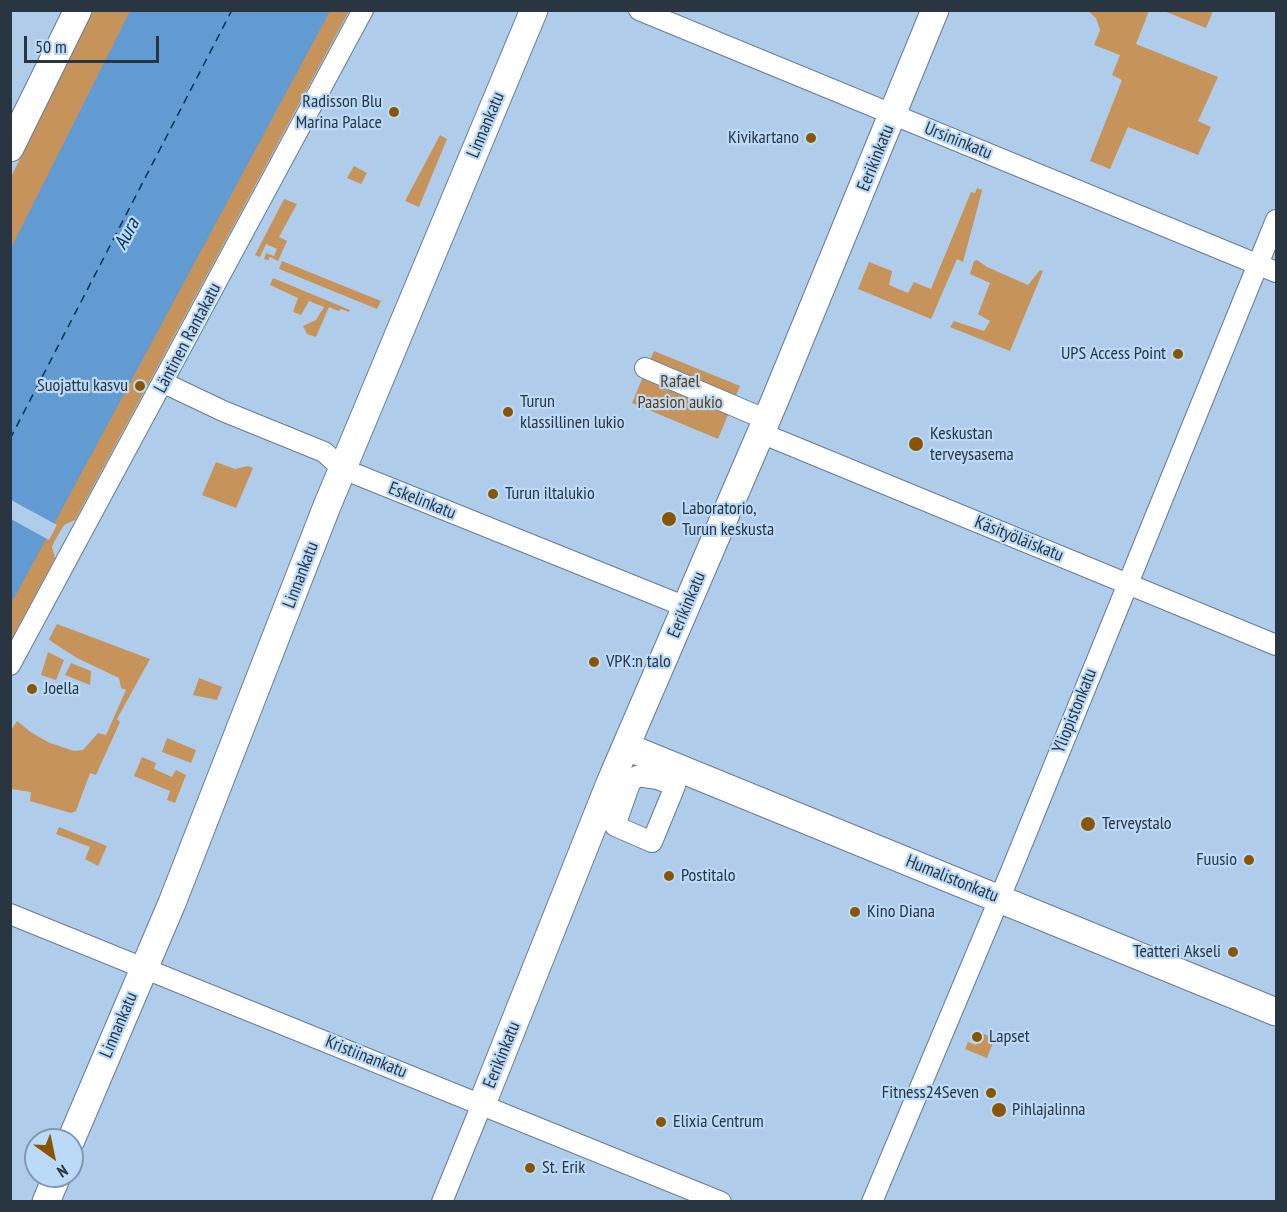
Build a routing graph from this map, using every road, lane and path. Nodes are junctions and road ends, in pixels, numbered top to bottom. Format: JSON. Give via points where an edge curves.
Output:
{"nodes":[{"id":1,"x":78,"y":10,"type":"edge"},
{"id":2,"x":363,"y":10,"type":"edge"},
{"id":3,"x":534,"y":10,"type":"edge"},
{"id":4,"x":639,"y":10,"type":"edge"},
{"id":5,"x":935,"y":10,"type":"edge"},
{"id":6,"x":894,"y":115,"type":"junction"},
{"id":7,"x":10,"y":148,"type":"edge"},
{"id":8,"x":1276,"y":220,"type":"edge"},
{"id":9,"x":1267,"y":268,"type":"edge"},
{"id":10,"x":645,"y":368,"type":"dead end"},
{"id":11,"x":164,"y":383,"type":"junction"},
{"id":12,"x":764,"y":427,"type":"junction"},
{"id":13,"x":343,"y":469,"type":"junction"},
{"id":14,"x":1127,"y":583,"type":"junction"},
{"id":15,"x":686,"y":607,"type":"junction"},
{"id":16,"x":1276,"y":645,"type":"edge"},
{"id":17,"x":10,"y":665,"type":"edge"},
{"id":18,"x":627,"y":747,"type":"junction"},
{"id":19,"x":999,"y":898,"type":"junction"},
{"id":20,"x":10,"y":914,"type":"edge"},
{"id":21,"x":144,"y":968,"type":"junction"},
{"id":22,"x":1276,"y":1012,"type":"edge"},
{"id":23,"x":482,"y":1104,"type":"junction"},
{"id":24,"x":76,"y":1128,"type":"edge"},
{"id":25,"x":52,"y":1188,"type":"edge"},
{"id":26,"x":46,"y":1202,"type":"edge"},
{"id":27,"x":442,"y":1202,"type":"edge"},
{"id":28,"x":721,"y":1202,"type":"edge"},
{"id":29,"x":872,"y":1202,"type":"edge"}],
"edges":[{"from":1,"to":7,"type":"street"},
{"from":2,"to":11,"type":"street","name":"Läntinen Rantakatu"},
{"from":3,"to":13,"type":"street","name":"Linnankatu"},
{"from":4,"to":6,"type":"street","name":"Ursininkatu"},
{"from":5,"to":6,"type":"street","name":"Eerikinkatu"},
{"from":6,"to":9,"type":"street","name":"Ursininkatu"},
{"from":6,"to":12,"type":"street","name":"Eerikinkatu"},
{"from":8,"to":9,"type":"street","name":"Yliopistonkatu"},
{"from":9,"to":14,"type":"street","name":"Yliopistonkatu"},
{"from":10,"to":12,"type":"street"},
{"from":11,"to":13,"type":"street","name":"Eskelinkatu","via":[[324,452]]},
{"from":11,"to":17,"type":"street","name":"Läntinen Rantakatu"},
{"from":12,"to":14,"type":"street","name":"Käsityöläiskatu"},
{"from":12,"to":15,"type":"street","name":"Eerikinkatu"},
{"from":13,"to":15,"type":"street","name":"Eskelinkatu"},
{"from":13,"to":21,"type":"street","name":"Linnankatu"},
{"from":14,"to":16,"type":"street","name":"Käsityöläiskatu"},
{"from":14,"to":19,"type":"street","name":"Yliopistonkatu"},
{"from":15,"to":18,"type":"street","name":"Eerikinkatu"},
{"from":18,"to":19,"type":"street","name":"Humalistonkatu"},
{"from":18,"to":23,"type":"street","name":"Eerikinkatu"},
{"from":19,"to":22,"type":"street","name":"Humalistonkatu"},
{"from":19,"to":29,"type":"street","name":"Yliopistonkatu"},
{"from":20,"to":21,"type":"street","name":"Kristiinankatu"},
{"from":21,"to":23,"type":"street","name":"Kristiinankatu"},
{"from":21,"to":24,"type":"street","name":"Linnankatu"},
{"from":23,"to":27,"type":"street","name":"Eerikinkatu"},
{"from":23,"to":28,"type":"street","name":"Kristiinankatu"},
{"from":25,"to":26,"type":"street"}]}
